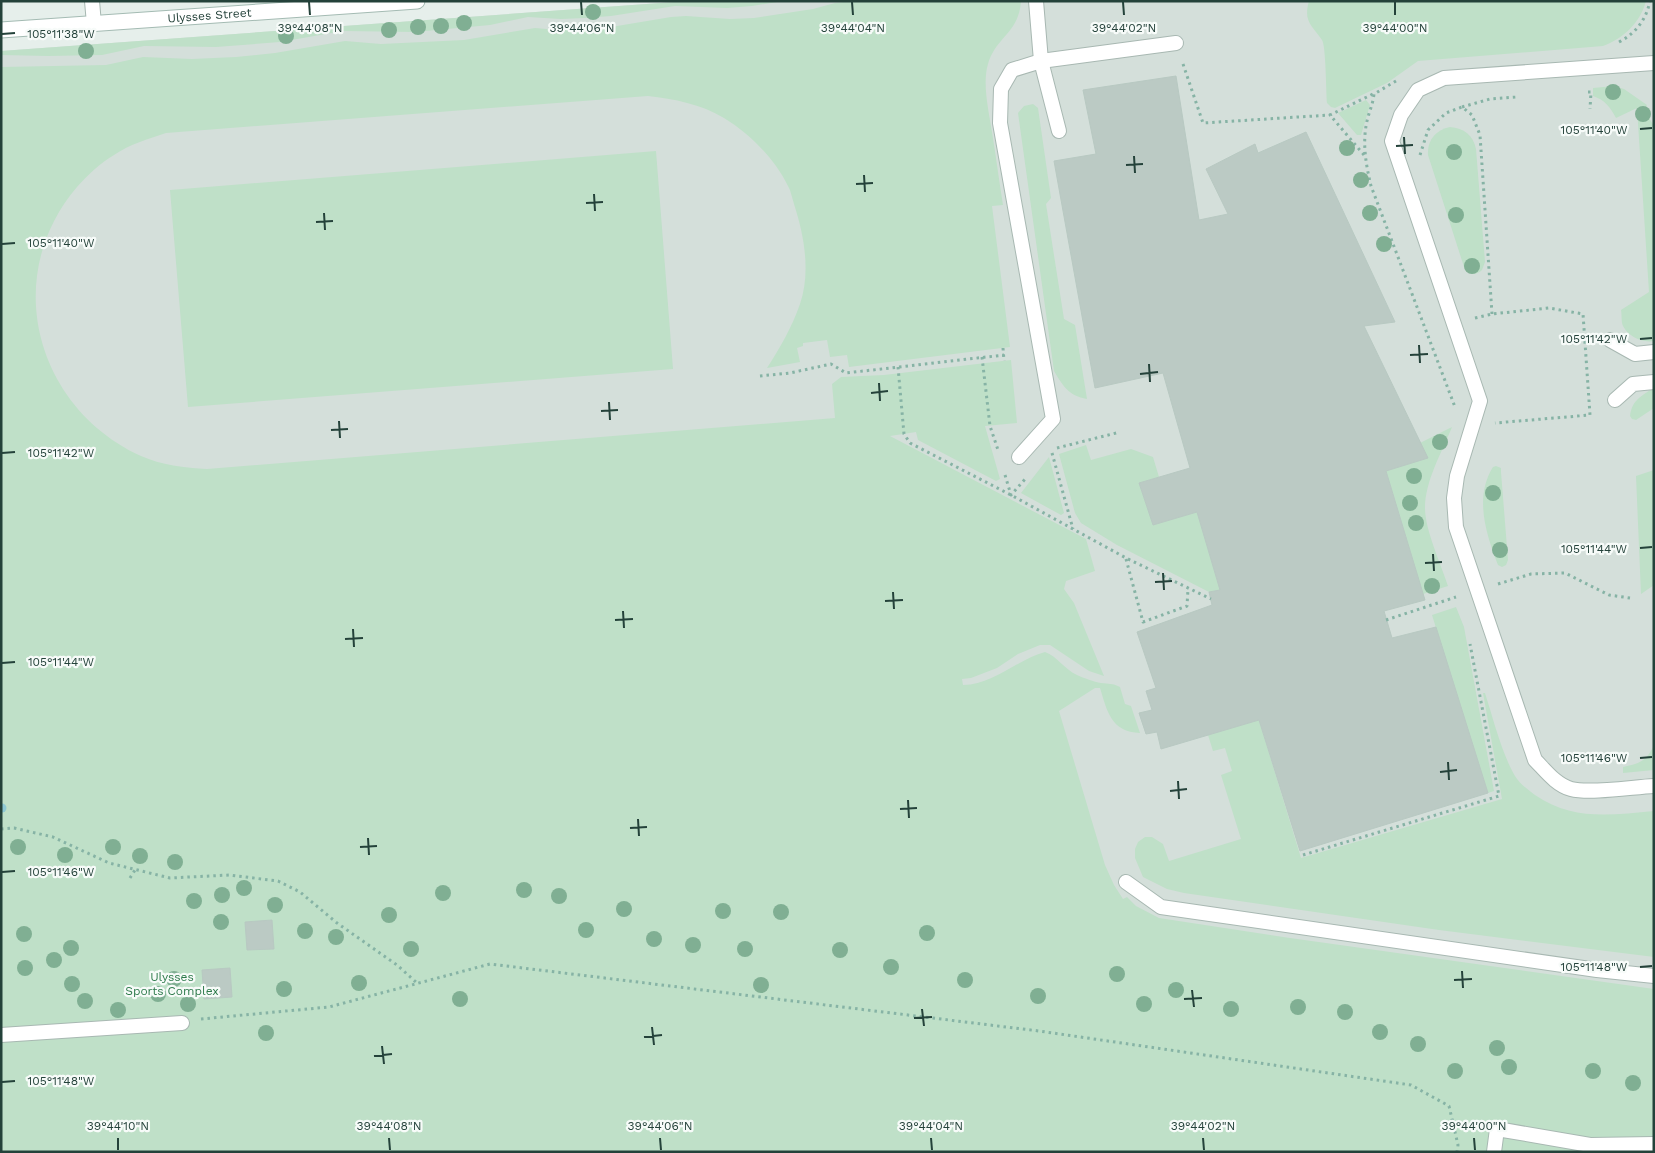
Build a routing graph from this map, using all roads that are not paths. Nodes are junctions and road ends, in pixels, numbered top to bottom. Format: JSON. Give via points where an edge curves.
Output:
{"nodes":[{"id":1,"x":92,"y":1,"type":"edge"},
{"id":2,"x":417,"y":1,"type":"edge"},
{"id":3,"x":1036,"y":1,"type":"edge"},
{"id":4,"x":368,"y":3,"type":"edge"},
{"id":5,"x":94,"y":24,"type":"junction"},
{"id":6,"x":1,"y":30,"type":"edge"},
{"id":7,"x":1176,"y":43,"type":"road end"},
{"id":8,"x":1041,"y":61,"type":"junction"},
{"id":9,"x":1654,"y":63,"type":"edge"},
{"id":10,"x":1058,"y":131,"type":"dead end"},
{"id":11,"x":1610,"y":340,"type":"dead end"},
{"id":12,"x":1654,"y":352,"type":"edge"},
{"id":13,"x":1654,"y":382,"type":"edge"},
{"id":14,"x":1615,"y":400,"type":"dead end"},
{"id":15,"x":1019,"y":457,"type":"dead end"},
{"id":16,"x":1654,"y":786,"type":"edge"},
{"id":17,"x":1126,"y":882,"type":"dead end"},
{"id":18,"x":1654,"y":976,"type":"edge"},
{"id":19,"x":189,"y":1021,"type":"road end"},
{"id":20,"x":1,"y":1035,"type":"edge"},
{"id":21,"x":1654,"y":1144,"type":"edge"},
{"id":22,"x":1575,"y":1148,"type":"edge"},
{"id":23,"x":1590,"y":1148,"type":"edge"},
{"id":24,"x":1494,"y":1152,"type":"edge"}],
"edges":[{"from":1,"to":5,"type":"lane"},
{"from":2,"to":4,"type":"street","name":"Ulysses Street"},
{"from":3,"to":8,"type":"lane"},
{"from":4,"to":5,"type":"street","name":"Ulysses Street"},
{"from":5,"to":6,"type":"street","name":"Ulysses Street"},
{"from":7,"to":8,"type":"lane"},
{"from":8,"to":10,"type":"lane"},
{"from":8,"to":15,"type":"lane","via":[[1012,70],[1001,89],[1000,123],[1053,419]]},
{"from":9,"to":16,"type":"lane","via":[[1444,78],[1418,90],[1401,115],[1392,141],[1480,401],[1457,476],[1454,498],[1456,527],[1535,760],[1556,781],[1570,789],[1586,791]]},
{"from":11,"to":12,"type":"lane","via":[[1635,354]]},
{"from":13,"to":14,"type":"lane","via":[[1633,384]]},
{"from":17,"to":18,"type":"lane","via":[[1161,907]]},
{"from":19,"to":20,"type":"lane"},
{"from":21,"to":23,"type":"lane"},
{"from":22,"to":23,"type":"lane"},
{"from":22,"to":24,"type":"lane","via":[[1498,1129]]}]}
